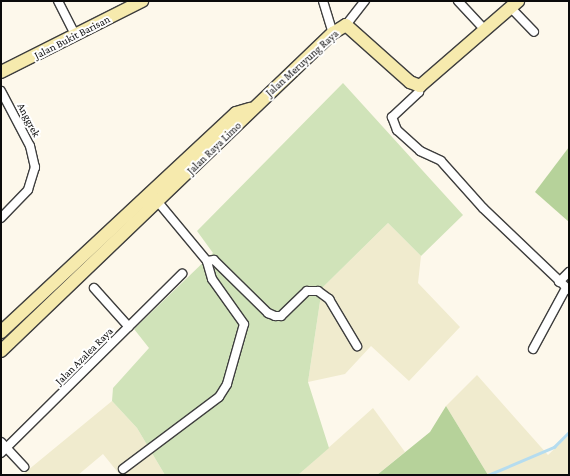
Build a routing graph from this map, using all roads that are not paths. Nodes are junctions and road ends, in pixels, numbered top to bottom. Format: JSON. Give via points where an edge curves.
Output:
{"nodes":[{"id":1,"x":58,"y":1,"type":"edge"},
{"id":2,"x":142,"y":1,"type":"edge"},
{"id":3,"x":323,"y":1,"type":"edge"},
{"id":4,"x":365,"y":1,"type":"edge"},
{"id":5,"x":458,"y":1,"type":"edge"},
{"id":6,"x":514,"y":4,"type":"edge"},
{"id":7,"x":346,"y":25,"type":"junction"},
{"id":8,"x":485,"y":30,"type":"junction"},
{"id":9,"x":534,"y":32,"type":"dead end"},
{"id":10,"x":333,"y":33,"type":"junction"},
{"id":11,"x":75,"y":35,"type":"junction"},
{"id":12,"x":1,"y":72,"type":"edge"},
{"id":13,"x":420,"y":86,"type":"junction"},
{"id":14,"x":1,"y":91,"type":"edge"},
{"id":15,"x":250,"y":109,"type":"junction"},
{"id":16,"x":158,"y":202,"type":"junction"},
{"id":17,"x":135,"y":215,"type":"junction"},
{"id":18,"x":1,"y":218,"type":"edge"},
{"id":19,"x":207,"y":261,"type":"junction"},
{"id":20,"x":569,"y":272,"type":"edge"},
{"id":21,"x":182,"y":274,"type":"dead end"},
{"id":22,"x":559,"y":282,"type":"junction"},
{"id":23,"x":94,"y":288,"type":"dead end"},
{"id":24,"x":568,"y":289,"type":"edge"},
{"id":25,"x":129,"y":327,"type":"junction"},
{"id":26,"x":1,"y":332,"type":"edge"},
{"id":27,"x":357,"y":346,"type":"dead end"},
{"id":28,"x":533,"y":349,"type":"dead end"},
{"id":29,"x":1,"y":351,"type":"edge"},
{"id":30,"x":3,"y":447,"type":"edge"},
{"id":31,"x":24,"y":467,"type":"dead end"},
{"id":32,"x":123,"y":469,"type":"dead end"}],
"edges":[{"from":1,"to":11,"type":"street"},
{"from":2,"to":11,"type":"main road","name":"Jalan Bukit Barisan"},
{"from":3,"to":10,"type":"street"},
{"from":4,"to":7,"type":"street"},
{"from":5,"to":8,"type":"street"},
{"from":6,"to":8,"type":"main road"},
{"from":6,"to":9,"type":"street"},
{"from":7,"to":10,"type":"main road","name":"Jalan Meruyung Raya"},
{"from":7,"to":13,"type":"main road","name":"Jalan Meruyung Raya","via":[[410,82]]},
{"from":8,"to":13,"type":"main road"},
{"from":10,"to":15,"type":"main road","name":"Jalan Meruyung Raya"},
{"from":11,"to":12,"type":"main road","name":"Jalan Bukit Barisan"},
{"from":13,"to":22,"type":"street","via":[[419,92],[392,117],[397,130],[420,151],[441,161]]},
{"from":14,"to":18,"type":"street","name":"Anggrek","via":[[35,159],[34,176],[28,190]]},
{"from":15,"to":16,"type":"main road","name":"Jalan Raya Limo","via":[[242,122]]},
{"from":15,"to":17,"type":"main road","name":"Jalan Raya Limo","via":[[236,113]]},
{"from":16,"to":17,"type":"main road","name":"Jalan Raya Limo"},
{"from":16,"to":19,"type":"street"},
{"from":17,"to":26,"type":"main road","name":"Jalan Raya Limo"},
{"from":17,"to":29,"type":"main road","name":"Jalan Raya Limo"},
{"from":19,"to":27,"type":"street","via":[[214,260],[268,313],[275,316],[281,316],[307,291],[318,291],[329,299]]},
{"from":19,"to":32,"type":"street","via":[[212,279],[244,324],[226,384],[218,397],[198,415]]},
{"from":20,"to":22,"type":"street"},
{"from":21,"to":25,"type":"street","name":"Jalan Azalea Raya"},
{"from":22,"to":24,"type":"street"},
{"from":23,"to":25,"type":"street"},
{"from":24,"to":28,"type":"street"},
{"from":25,"to":30,"type":"street","name":"Jalan Azalea Raya"},
{"from":30,"to":31,"type":"street"}]}
